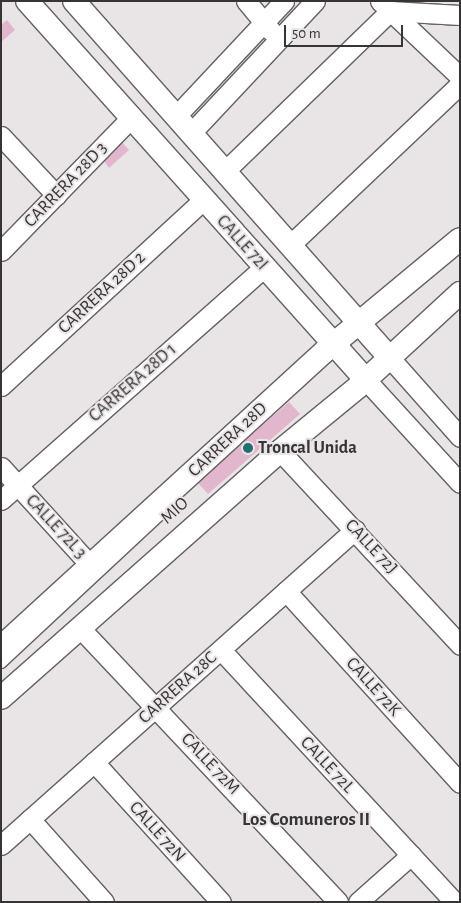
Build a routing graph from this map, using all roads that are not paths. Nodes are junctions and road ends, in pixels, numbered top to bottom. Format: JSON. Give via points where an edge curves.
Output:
{"nodes":[{"id":1,"x":27,"y":1,"type":"edge"},
{"id":2,"x":246,"y":1,"type":"edge"},
{"id":3,"x":284,"y":1,"type":"edge"},
{"id":4,"x":315,"y":1,"type":"edge"},
{"id":5,"x":75,"y":2,"type":"edge"},
{"id":6,"x":385,"y":6,"type":"edge"},
{"id":7,"x":418,"y":6,"type":"edge"},
{"id":8,"x":460,"y":15,"type":"edge"},
{"id":9,"x":263,"y":23,"type":"junction"},
{"id":10,"x":52,"y":33,"type":"junction"},
{"id":11,"x":278,"y":40,"type":"junction"},
{"id":12,"x":460,"y":77,"type":"edge"},
{"id":13,"x":460,"y":84,"type":"edge"},
{"id":14,"x":176,"y":116,"type":"junction"},
{"id":15,"x":130,"y":119,"type":"junction"},
{"id":16,"x":191,"y":133,"type":"junction"},
{"id":17,"x":1,"y":136,"type":"edge"},
{"id":18,"x":225,"y":171,"type":"junction"},
{"id":19,"x":56,"y":195,"type":"junction"},
{"id":20,"x":203,"y":200,"type":"junction"},
{"id":21,"x":460,"y":239,"type":"edge"},
{"id":22,"x":290,"y":245,"type":"junction"},
{"id":23,"x":1,"y":251,"type":"edge"},
{"id":24,"x":460,"y":252,"type":"edge"},
{"id":25,"x":264,"y":267,"type":"junction"},
{"id":26,"x":460,"y":280,"type":"edge"},
{"id":27,"x":460,"y":293,"type":"edge"},
{"id":28,"x":362,"y":326,"type":"junction"},
{"id":29,"x":337,"y":348,"type":"junction"},
{"id":30,"x":387,"y":354,"type":"junction"},
{"id":31,"x":363,"y":376,"type":"junction"},
{"id":32,"x":1,"y":386,"type":"edge"},
{"id":33,"x":460,"y":437,"type":"edge"},
{"id":34,"x":280,"y":451,"type":"junction"},
{"id":35,"x":1,"y":467,"type":"edge"},
{"id":36,"x":460,"y":484,"type":"edge"},
{"id":37,"x":18,"y":485,"type":"junction"},
{"id":38,"x":1,"y":500,"type":"edge"},
{"id":39,"x":355,"y":530,"type":"junction"},
{"id":40,"x":92,"y":566,"type":"junction"},
{"id":41,"x":286,"y":591,"type":"junction"},
{"id":42,"x":80,"y":628,"type":"junction"},
{"id":43,"x":460,"y":645,"type":"edge"},
{"id":44,"x":1,"y":647,"type":"edge"},
{"id":45,"x":220,"y":650,"type":"junction"},
{"id":46,"x":1,"y":663,"type":"edge"},
{"id":47,"x":1,"y":688,"type":"edge"},
{"id":48,"x":1,"y":698,"type":"edge"},
{"id":49,"x":156,"y":707,"type":"junction"},
{"id":50,"x":94,"y":762,"type":"junction"},
{"id":51,"x":460,"y":783,"type":"edge"},
{"id":52,"x":30,"y":819,"type":"junction"},
{"id":53,"x":1,"y":845,"type":"edge"},
{"id":54,"x":411,"y":855,"type":"junction"},
{"id":55,"x":104,"y":902,"type":"edge"},
{"id":56,"x":221,"y":902,"type":"edge"},
{"id":57,"x":338,"y":902,"type":"edge"},
{"id":58,"x":358,"y":902,"type":"edge"},
{"id":59,"x":454,"y":902,"type":"edge"}],
"edges":[{"from":1,"to":10,"type":"street","name":"CALLE 72I"},
{"from":2,"to":9,"type":"street"},
{"from":3,"to":9,"type":"street"},
{"from":4,"to":11,"type":"street"},
{"from":5,"to":10,"type":"street"},
{"from":5,"to":14,"type":"street","name":"CALLE 72I"},
{"from":6,"to":7,"type":"street"},
{"from":6,"to":12,"type":"street"},
{"from":6,"to":18,"type":"street"},
{"from":7,"to":8,"type":"street"},
{"from":9,"to":11,"type":"street"},
{"from":9,"to":14,"type":"street"},
{"from":10,"to":15,"type":"street","name":"CALLE 72I"},
{"from":11,"to":16,"type":"street"},
{"from":13,"to":22,"type":"street"},
{"from":14,"to":16,"type":"street","name":"CALLE 72I"},
{"from":15,"to":19,"type":"street","name":"CARRERA 28D 3"},
{"from":15,"to":20,"type":"street","name":"CALLE 72I"},
{"from":16,"to":18,"type":"street","name":"CALLE 72I"},
{"from":17,"to":19,"type":"street"},
{"from":18,"to":22,"type":"street","name":"CALLE 72I"},
{"from":19,"to":23,"type":"street","name":"CARRERA 28D 3"},
{"from":20,"to":25,"type":"street","name":"CALLE 72I"},
{"from":20,"to":32,"type":"street","name":"CARRERA 28D 2"},
{"from":21,"to":28,"type":"street","name":"CARRERA 28D"},
{"from":22,"to":28,"type":"street","name":"CALLE 72I"},
{"from":24,"to":28,"type":"lane"},
{"from":25,"to":29,"type":"street","name":"CALLE 72I"},
{"from":25,"to":37,"type":"street","name":"CARRERA 28D 1"},
{"from":26,"to":30,"type":"lane"},
{"from":27,"to":30,"type":"street"},
{"from":28,"to":29,"type":"street","name":"CARRERA 28D"},
{"from":28,"to":30,"type":"street","name":"CALLE 72I"},
{"from":29,"to":31,"type":"street","name":"CALLE 72I"},
{"from":29,"to":40,"type":"street","name":"CARRERA 28D"},
{"from":29,"to":46,"type":"lane","name":"MIO","via":[[223,452],[140,537]]},
{"from":30,"to":31,"type":"street"},
{"from":30,"to":33,"type":"street","name":"CALLE 72I"},
{"from":31,"to":34,"type":"street"},
{"from":31,"to":36,"type":"street","name":"CALLE 72I"},
{"from":31,"to":47,"type":"lane","name":"MIO"},
{"from":34,"to":39,"type":"street","name":"CALLE 72J"},
{"from":34,"to":42,"type":"street"},
{"from":35,"to":37,"type":"street","name":"CALLE 72L 3"},
{"from":37,"to":38,"type":"street","name":"CARRERA 28D 1"},
{"from":37,"to":40,"type":"street","name":"CALLE 72L 3"},
{"from":39,"to":41,"type":"street","name":"CARRERA 28C"},
{"from":39,"to":43,"type":"street","name":"CALLE 72J"},
{"from":40,"to":44,"type":"street","name":"CARRERA 28D"},
{"from":41,"to":45,"type":"street","name":"CARRERA 28C"},
{"from":41,"to":51,"type":"street","name":"CALLE 72K"},
{"from":42,"to":48,"type":"street"},
{"from":42,"to":49,"type":"street","name":"CALLE 72M"},
{"from":45,"to":49,"type":"street","name":"CARRERA 28C"},
{"from":45,"to":54,"type":"street","name":"CALLE 72L"},
{"from":49,"to":50,"type":"street","name":"CARRERA 28C"},
{"from":49,"to":57,"type":"street","name":"CALLE 72M"},
{"from":50,"to":52,"type":"street","name":"CARRERA 28C"},
{"from":50,"to":56,"type":"street","name":"CALLE 72N"},
{"from":52,"to":53,"type":"street","name":"CARRERA 28C"},
{"from":52,"to":55,"type":"street"},
{"from":54,"to":58,"type":"street"},
{"from":54,"to":59,"type":"street","name":"CALLE 72L"}]}
